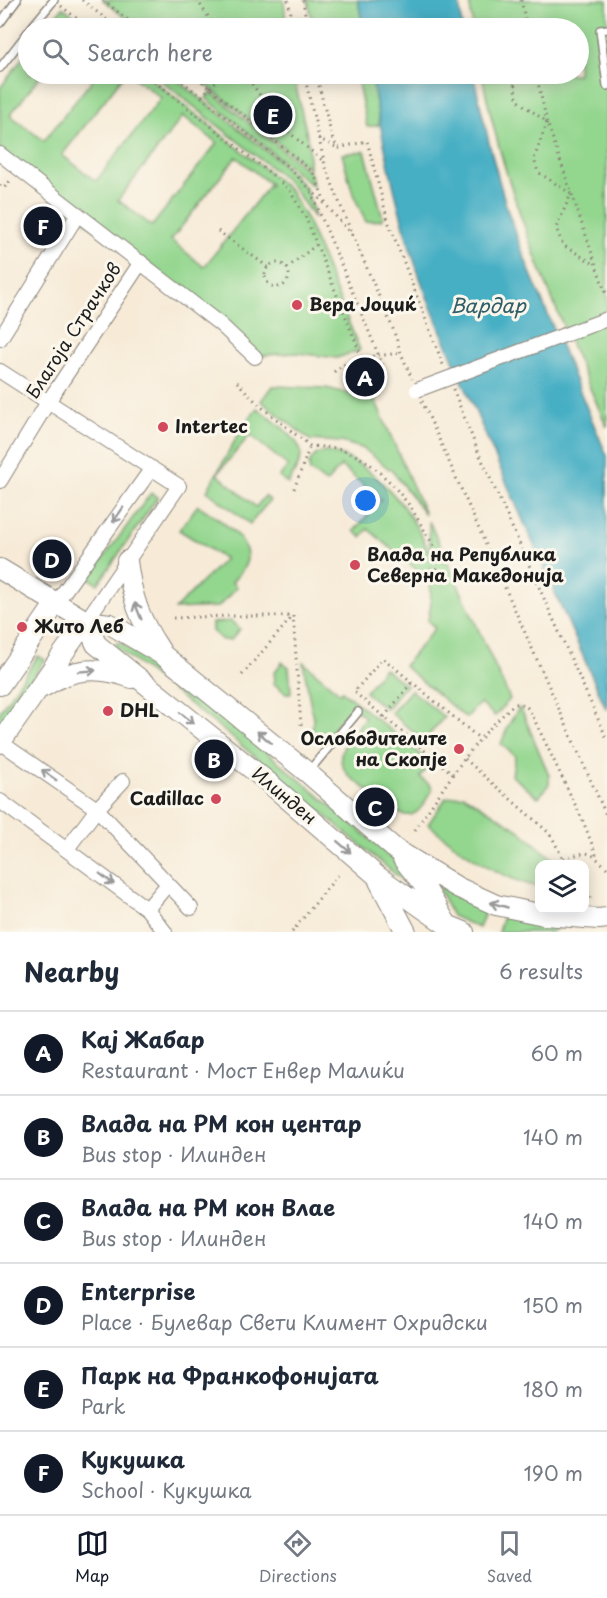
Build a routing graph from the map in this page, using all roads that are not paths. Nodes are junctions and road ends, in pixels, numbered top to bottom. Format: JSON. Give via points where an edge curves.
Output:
{"nodes":[{"id":1,"x":17,"y":0,"type":"edge"},
{"id":2,"x":56,"y":2,"type":"edge"},
{"id":3,"x":41,"y":18,"type":"edge"},
{"id":4,"x":0,"y":23,"type":"edge"},
{"id":5,"x":607,"y":29,"type":"edge"},
{"id":6,"x":18,"y":45,"type":"edge"},
{"id":7,"x":0,"y":67,"type":"edge"},
{"id":8,"x":607,"y":86,"type":"edge"},
{"id":9,"x":0,"y":154,"type":"edge"},
{"id":10,"x":78,"y":214,"type":"junction"},
{"id":11,"x":141,"y":262,"type":"junction"},
{"id":12,"x":607,"y":319,"type":"edge"},
{"id":13,"x":0,"y":339,"type":"edge"},
{"id":14,"x":255,"y":357,"type":"dead end"},
{"id":15,"x":0,"y":371,"type":"edge"},
{"id":16,"x":417,"y":390,"type":"road end"},
{"id":17,"x":48,"y":402,"type":"junction"},
{"id":18,"x":152,"y":468,"type":"junction"},
{"id":19,"x":0,"y":481,"type":"edge"},
{"id":20,"x":127,"y":561,"type":"junction"},
{"id":21,"x":0,"y":569,"type":"edge"},
{"id":22,"x":56,"y":603,"type":"junction"},
{"id":23,"x":86,"y":621,"type":"junction"},
{"id":24,"x":163,"y":655,"type":"junction"},
{"id":25,"x":141,"y":682,"type":"junction"},
{"id":26,"x":0,"y":685,"type":"edge"},
{"id":27,"x":36,"y":692,"type":"junction"},
{"id":28,"x":358,"y":712,"type":"dead end"},
{"id":29,"x":0,"y":742,"type":"edge"},
{"id":30,"x":308,"y":773,"type":"junction"},
{"id":31,"x":123,"y":781,"type":"dead end"},
{"id":32,"x":0,"y":801,"type":"edge"},
{"id":33,"x":97,"y":809,"type":"junction"},
{"id":34,"x":67,"y":849,"type":"junction"},
{"id":35,"x":395,"y":849,"type":"junction"},
{"id":36,"x":377,"y":876,"type":"junction"},
{"id":37,"x":168,"y":884,"type":"junction"},
{"id":38,"x":191,"y":908,"type":"dead end"},
{"id":39,"x":147,"y":909,"type":"junction"},
{"id":40,"x":599,"y":914,"type":"edge"},
{"id":41,"x":453,"y":930,"type":"edge"},
{"id":42,"x":165,"y":932,"type":"edge"},
{"id":43,"x":406,"y":932,"type":"edge"},
{"id":44,"x":571,"y":932,"type":"edge"}],
"edges":[{"from":1,"to":4,"type":"lane"},
{"from":2,"to":3,"type":"lane"},
{"from":5,"to":8,"type":"lane","via":[[600,30]]},
{"from":6,"to":7,"type":"lane"},
{"from":9,"to":10,"type":"street"},
{"from":10,"to":11,"type":"street"},
{"from":10,"to":13,"type":"street"},
{"from":11,"to":14,"type":"street"},
{"from":11,"to":17,"type":"street","name":"Благоја Страчков"},
{"from":12,"to":16,"type":"street","bridge":true},
{"from":15,"to":17,"type":"street"},
{"from":17,"to":18,"type":"street"},
{"from":17,"to":19,"type":"street","name":"Благоја Страчков"},
{"from":18,"to":20,"type":"street","via":[[179,486]]},
{"from":18,"to":22,"type":"street","one_way":true},
{"from":20,"to":23,"type":"street"},
{"from":24,"to":20,"type":"street","one_way":true,"via":[[135,604]]},
{"from":21,"to":22,"type":"street","name":"Илинден"},
{"from":22,"to":23,"type":"street","name":"Илинден"},
{"from":22,"to":26,"type":"street"},
{"from":23,"to":24,"type":"street","name":"Илинден","via":[[110,624]]},
{"from":23,"to":25,"type":"street","name":"Илинден","via":[[96,644]]},
{"from":23,"to":27,"type":"street"},
{"from":30,"to":24,"type":"street","name":"Илинден","one_way":true},
{"from":27,"to":25,"type":"street","one_way":true,"via":[[61,676],[85,670],[111,671]]},
{"from":25,"to":36,"type":"street","name":"Илинден","one_way":true,"via":[[268,782]]},
{"from":27,"to":29,"type":"street"},
{"from":28,"to":30,"type":"lane"},
{"from":33,"to":29,"type":"street","one_way":true},
{"from":30,"to":35,"type":"street","name":"Илинден"},
{"from":31,"to":33,"type":"street"},
{"from":32,"to":34,"type":"street"},
{"from":33,"to":34,"type":"street"},
{"from":33,"to":37,"type":"street"},
{"from":34,"to":39,"type":"street","one_way":true},
{"from":40,"to":35,"type":"street","name":"Илинден","one_way":true,"via":[[544,915],[496,905],[457,887]]},
{"from":35,"to":41,"type":"street","name":"Илинден"},
{"from":36,"to":41,"type":"street","name":"Илинден"},
{"from":36,"to":43,"type":"street","name":"Илинден"},
{"from":37,"to":38,"type":"street"},
{"from":37,"to":39,"type":"street"},
{"from":39,"to":42,"type":"street"},
{"from":40,"to":44,"type":"street"}]}
